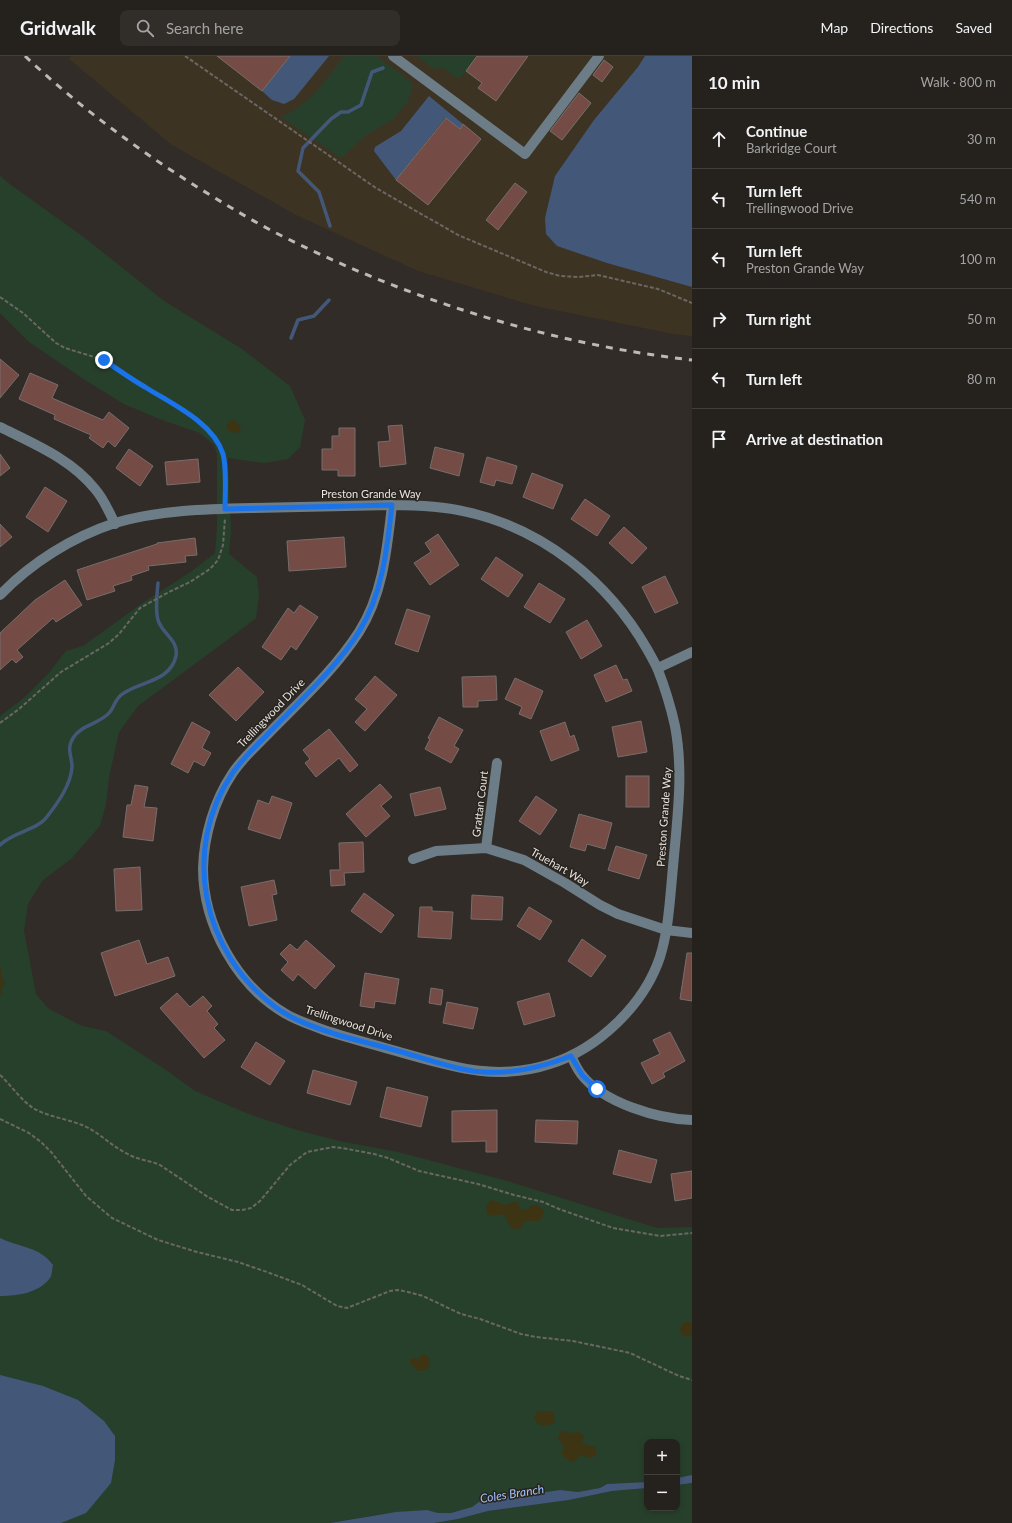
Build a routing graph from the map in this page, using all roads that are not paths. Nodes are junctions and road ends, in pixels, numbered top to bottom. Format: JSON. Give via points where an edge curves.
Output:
{"nodes":[{"id":1,"x":393,"y":56,"type":"edge"},
{"id":2,"x":599,"y":56,"type":"edge"},
{"id":3,"x":0,"y":427,"type":"edge"},
{"id":4,"x":392,"y":505,"type":"junction"},
{"id":5,"x":115,"y":524,"type":"junction"},
{"id":6,"x":0,"y":594,"type":"edge"},
{"id":7,"x":692,"y":652,"type":"edge"},
{"id":8,"x":658,"y":668,"type":"junction"},
{"id":9,"x":497,"y":763,"type":"dead end"},
{"id":10,"x":486,"y":848,"type":"junction"},
{"id":11,"x":413,"y":859,"type":"dead end"},
{"id":12,"x":666,"y":930,"type":"junction"},
{"id":13,"x":692,"y":933,"type":"edge"},
{"id":14,"x":571,"y":1056,"type":"junction"},
{"id":15,"x":692,"y":1120,"type":"edge"}],
"edges":[{"from":1,"to":2,"type":"street","via":[[525,154]]},
{"from":3,"to":5,"type":"street","via":[[76,469],[96,490]]},
{"from":4,"to":5,"type":"street","name":"Preston Grande Way","via":[[225,509],[168,513]]},
{"from":4,"to":8,"type":"street","name":"Preston Grande Way","via":[[437,507],[467,512],[522,531],[548,546],[570,561],[608,594],[626,616]]},
{"from":4,"to":14,"type":"street","name":"Trellingwood Drive","via":[[381,581],[360,631],[335,664],[243,759],[222,790],[211,818],[203,871],[212,918],[220,940],[248,982],[274,1006],[304,1023],[458,1068],[483,1072],[536,1068]]},
{"from":5,"to":6,"type":"street","name":"Preston Grande Way","via":[[50,554]]},
{"from":7,"to":8,"type":"street"},
{"from":8,"to":12,"type":"street","name":"Preston Grande Way","via":[[674,722],[680,764]]},
{"from":9,"to":10,"type":"street","name":"Grattan Court"},
{"from":10,"to":11,"type":"street","name":"Truehart Way","via":[[436,851]]},
{"from":10,"to":12,"type":"street","name":"Truehart Way","via":[[524,860],[618,914]]},
{"from":12,"to":13,"type":"street","name":"Truehart Way"},
{"from":12,"to":14,"type":"street","name":"Trellingwood Drive","via":[[654,971],[636,1001],[624,1016],[598,1039]]},
{"from":14,"to":15,"type":"street","via":[[582,1075],[614,1099],[656,1115]]}]}
